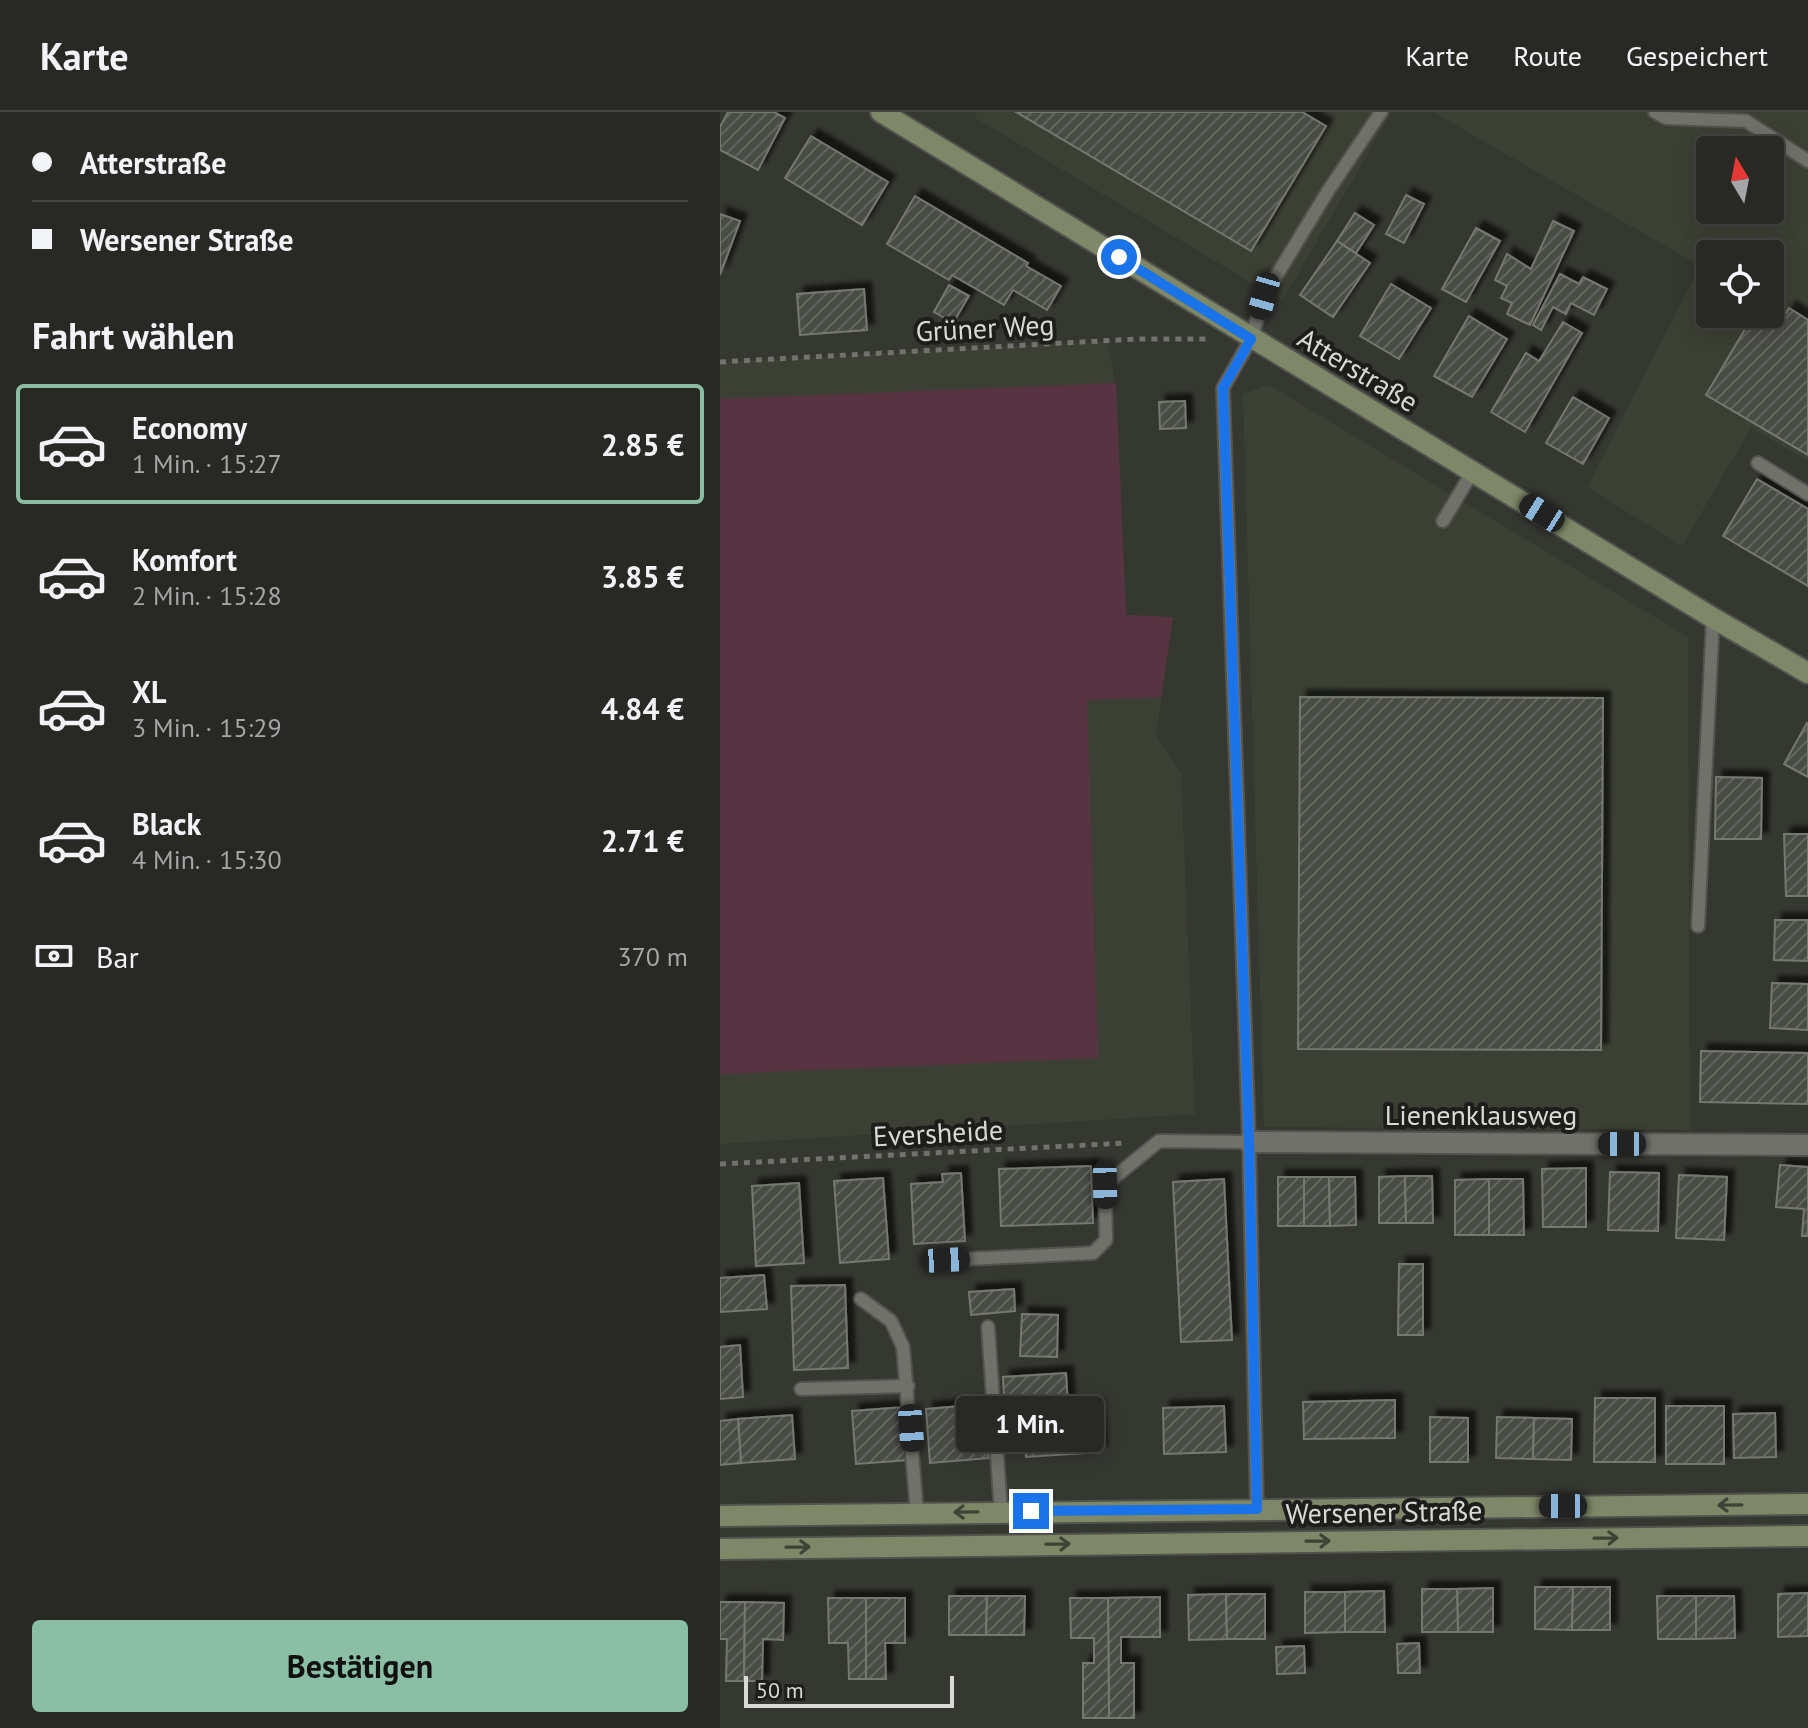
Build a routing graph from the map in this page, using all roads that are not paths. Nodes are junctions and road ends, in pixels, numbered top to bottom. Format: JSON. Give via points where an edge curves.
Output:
{"nodes":[{"id":1,"x":881,"y":112,"type":"edge"},
{"id":2,"x":1381,"y":112,"type":"edge"},
{"id":3,"x":1655,"y":112,"type":"edge"},
{"id":4,"x":1808,"y":161,"type":"edge"},
{"id":5,"x":1251,"y":339,"type":"junction"},
{"id":6,"x":1758,"y":463,"type":"dead end"},
{"id":7,"x":1473,"y":471,"type":"junction"},
{"id":8,"x":1808,"y":494,"type":"edge"},
{"id":9,"x":1443,"y":521,"type":"dead end"},
{"id":10,"x":1713,"y":618,"type":"junction"},
{"id":11,"x":1806,"y":669,"type":"edge"},
{"id":12,"x":1698,"y":926,"type":"dead end"},
{"id":13,"x":1249,"y":1142,"type":"junction"},
{"id":14,"x":1808,"y":1145,"type":"edge"},
{"id":15,"x":946,"y":1260,"type":"dead end"},
{"id":16,"x":861,"y":1299,"type":"dead end"},
{"id":17,"x":988,"y":1327,"type":"dead end"},
{"id":18,"x":908,"y":1386,"type":"junction"},
{"id":19,"x":801,"y":1389,"type":"dead end"},
{"id":20,"x":1808,"y":1504,"type":"edge"},
{"id":21,"x":1257,"y":1509,"type":"junction"},
{"id":22,"x":1001,"y":1512,"type":"junction"},
{"id":23,"x":917,"y":1513,"type":"junction"},
{"id":24,"x":720,"y":1516,"type":"edge"},
{"id":25,"x":1808,"y":1536,"type":"edge"},
{"id":26,"x":720,"y":1549,"type":"edge"}],
"edges":[{"from":1,"to":5,"type":"main road","name":"Atterstraße"},
{"from":2,"to":5,"type":"lane","via":[[1264,296]]},
{"from":3,"to":4,"type":"lane","via":[[1666,118],[1746,121]]},
{"from":5,"to":7,"type":"main road","name":"Atterstraße"},
{"from":5,"to":13,"type":"lane","via":[[1223,388]]},
{"from":6,"to":8,"type":"lane"},
{"from":7,"to":9,"type":"lane"},
{"from":7,"to":10,"type":"main road","name":"Atterstraße"},
{"from":10,"to":11,"type":"main road","name":"Atterstraße"},
{"from":10,"to":12,"type":"lane"},
{"from":13,"to":14,"type":"street","name":"Lienenklausweg"},
{"from":13,"to":15,"type":"lane","via":[[1159,1141],[1105,1185],[1106,1240],[1093,1253]]},
{"from":13,"to":21,"type":"lane"},
{"from":16,"to":18,"type":"lane","via":[[891,1321],[903,1347]]},
{"from":17,"to":22,"type":"lane"},
{"from":18,"to":19,"type":"lane"},
{"from":18,"to":23,"type":"lane"},
{"from":20,"to":21,"type":"main road","name":"Wersener Straße","one_way":true},
{"from":21,"to":22,"type":"main road","name":"Wersener Straße"},
{"from":22,"to":23,"type":"main road","name":"Wersener Straße","one_way":true},
{"from":23,"to":24,"type":"main road","name":"Wersener Straße"},
{"from":26,"to":25,"type":"main road","name":"Wersener Straße","one_way":true}]}
